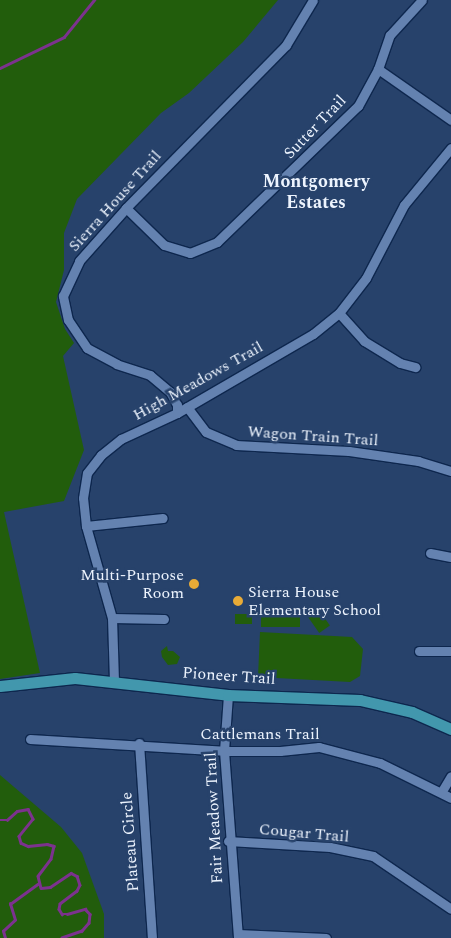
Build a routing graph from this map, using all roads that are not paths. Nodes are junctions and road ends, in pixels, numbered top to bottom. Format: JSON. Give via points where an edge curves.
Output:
{"nodes":[{"id":1,"x":313,"y":0,"type":"edge"},
{"id":2,"x":422,"y":0,"type":"edge"},
{"id":3,"x":378,"y":69,"type":"junction"},
{"id":4,"x":451,"y":120,"type":"edge"},
{"id":5,"x":451,"y":148,"type":"edge"},
{"id":6,"x":126,"y":208,"type":"junction"},
{"id":7,"x":339,"y":313,"type":"junction"},
{"id":8,"x":414,"y":367,"type":"dead end"},
{"id":9,"x":187,"y":407,"type":"junction"},
{"id":10,"x":177,"y":413,"type":"junction"},
{"id":11,"x":451,"y":471,"type":"edge"},
{"id":12,"x":163,"y":518,"type":"dead end"},
{"id":13,"x":86,"y":526,"type":"junction"},
{"id":14,"x":430,"y":553,"type":"dead end"},
{"id":15,"x":451,"y":557,"type":"edge"},
{"id":16,"x":112,"y":618,"type":"junction"},
{"id":17,"x":164,"y":618,"type":"dead end"},
{"id":18,"x":419,"y":651,"type":"dead end"},
{"id":19,"x":451,"y":651,"type":"edge"},
{"id":20,"x":114,"y":682,"type":"junction"},
{"id":21,"x":0,"y":686,"type":"edge"},
{"id":22,"x":228,"y":695,"type":"junction"},
{"id":23,"x":451,"y":729,"type":"edge"},
{"id":24,"x":30,"y":739,"type":"dead end"},
{"id":25,"x":139,"y":743,"type":"junction"},
{"id":26,"x":224,"y":751,"type":"junction"},
{"id":27,"x":451,"y":776,"type":"edge"},
{"id":28,"x":442,"y":792,"type":"junction"},
{"id":29,"x":451,"y":798,"type":"edge"},
{"id":30,"x":228,"y":841,"type":"junction"},
{"id":31,"x":451,"y":908,"type":"edge"},
{"id":32,"x":238,"y":936,"type":"edge"},
{"id":33,"x":152,"y":938,"type":"edge"},
{"id":34,"x":326,"y":938,"type":"edge"}],
"edges":[{"from":1,"to":6,"type":"street","name":"Sierra House Trail","via":[[286,45]]},
{"from":2,"to":3,"type":"street","name":"Sutter Trail","via":[[390,35]]},
{"from":3,"to":4,"type":"street"},
{"from":3,"to":6,"type":"street","name":"Sutter Trail","via":[[358,106],[217,242],[190,253],[164,245]]},
{"from":5,"to":7,"type":"street","name":"High Meadows Trail","via":[[404,205],[366,278]]},
{"from":6,"to":10,"type":"street","name":"Sierra House Trail","via":[[79,261],[63,296],[68,320],[87,348],[117,364],[150,375],[170,392]]},
{"from":7,"to":8,"type":"street","via":[[364,340],[400,363]]},
{"from":7,"to":9,"type":"street","name":"High Meadows Trail","via":[[313,334]]},
{"from":9,"to":10,"type":"street","name":"High Meadows Trail"},
{"from":9,"to":11,"type":"street","name":"Wagon Train Trail","via":[[206,432],[236,445],[349,451],[418,461]]},
{"from":10,"to":13,"type":"street","name":"High Meadows Trail","via":[[121,439],[101,455],[87,473],[83,498]]},
{"from":12,"to":13,"type":"street"},
{"from":13,"to":16,"type":"street","name":"High Meadows Trail"},
{"from":14,"to":15,"type":"street"},
{"from":16,"to":17,"type":"street"},
{"from":16,"to":20,"type":"street","name":"High Meadows Trail"},
{"from":18,"to":19,"type":"street"},
{"from":20,"to":21,"type":"main road","name":"Pioneer Trail","via":[[56,679]]},
{"from":20,"to":22,"type":"main road","name":"Pioneer Trail"},
{"from":22,"to":23,"type":"main road","name":"Pioneer Trail","via":[[360,700],[412,712]]},
{"from":22,"to":26,"type":"street","name":"Fair Meadow Trail"},
{"from":24,"to":25,"type":"street","name":"Cattlemans Trail"},
{"from":25,"to":26,"type":"street","name":"Cattlemans Trail"},
{"from":25,"to":33,"type":"street","name":"Plateau Circle"},
{"from":26,"to":28,"type":"street","name":"Cattlemans Trail","via":[[319,747],[380,763]]},
{"from":26,"to":30,"type":"street","name":"Fair Meadow Trail"},
{"from":27,"to":28,"type":"street"},
{"from":28,"to":29,"type":"street","name":"Cattlemans Trail"},
{"from":30,"to":31,"type":"street","name":"Cougar Trail","via":[[330,847],[373,856]]},
{"from":30,"to":32,"type":"street","name":"Fair Meadow Trail"},
{"from":32,"to":34,"type":"street"}]}
